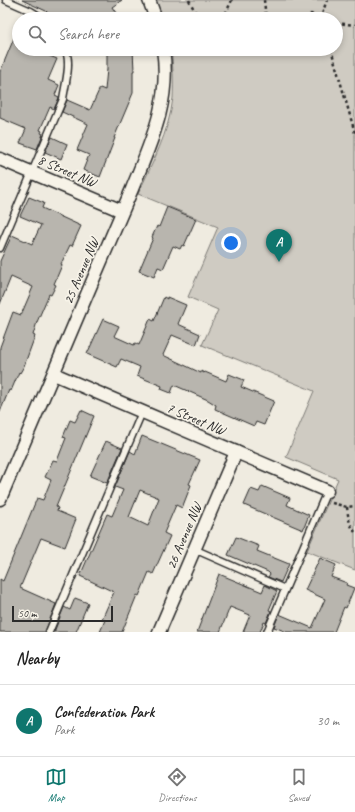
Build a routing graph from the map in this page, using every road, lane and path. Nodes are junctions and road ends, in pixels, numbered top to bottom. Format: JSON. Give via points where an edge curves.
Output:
{"nodes":[{"id":1,"x":6,"y":0,"type":"edge"},
{"id":2,"x":149,"y":0,"type":"edge"},
{"id":3,"x":189,"y":0,"type":"edge"},
{"id":4,"x":232,"y":0,"type":"edge"},
{"id":5,"x":264,"y":0,"type":"edge"},
{"id":6,"x":327,"y":0,"type":"edge"},
{"id":7,"x":33,"y":12,"type":"edge"},
{"id":8,"x":153,"y":12,"type":"edge"},
{"id":9,"x":195,"y":12,"type":"edge"},
{"id":10,"x":226,"y":12,"type":"edge"},
{"id":11,"x":265,"y":12,"type":"edge"},
{"id":12,"x":323,"y":12,"type":"edge"},
{"id":13,"x":343,"y":25,"type":"edge"},
{"id":14,"x":355,"y":26,"type":"edge"},
{"id":15,"x":67,"y":56,"type":"edge"},
{"id":16,"x":164,"y":56,"type":"edge"},
{"id":17,"x":333,"y":56,"type":"edge"},
{"id":18,"x":355,"y":133,"type":"edge"},
{"id":19,"x":0,"y":159,"type":"edge"},
{"id":20,"x":32,"y":173,"type":"junction"},
{"id":21,"x":122,"y":211,"type":"junction"},
{"id":22,"x":0,"y":248,"type":"edge"},
{"id":23,"x":54,"y":374,"type":"junction"},
{"id":24,"x":142,"y":412,"type":"junction"},
{"id":25,"x":236,"y":452,"type":"junction"},
{"id":26,"x":325,"y":496,"type":"junction"},
{"id":27,"x":0,"y":499,"type":"edge"},
{"id":28,"x":355,"y":506,"type":"edge"},
{"id":29,"x":347,"y":507,"type":"junction"},
{"id":30,"x":355,"y":532,"type":"edge"},
{"id":31,"x":194,"y":549,"type":"junction"},
{"id":32,"x":285,"y":588,"type":"junction"},
{"id":33,"x":50,"y":632,"type":"edge"},
{"id":34,"x":159,"y":632,"type":"edge"},
{"id":35,"x":267,"y":632,"type":"edge"}],
"edges":[{"from":1,"to":7,"type":"lane"},
{"from":2,"to":8,"type":"street"},
{"from":3,"to":9,"type":"path"},
{"from":4,"to":10,"type":"path"},
{"from":5,"to":11,"type":"path"},
{"from":6,"to":12,"type":"path"},
{"from":13,"to":14,"type":"path"},
{"from":15,"to":20,"type":"lane","via":[[63,99]]},
{"from":16,"to":21,"type":"street","name":"25 Avenue NW","via":[[165,87],[158,123]]},
{"from":17,"to":18,"type":"path"},
{"from":19,"to":20,"type":"street","name":"8 Street NW"},
{"from":20,"to":21,"type":"street","name":"8 Street NW"},
{"from":20,"to":22,"type":"lane"},
{"from":21,"to":23,"type":"street","name":"25 Avenue NW"},
{"from":23,"to":24,"type":"street","name":"7 Street NW"},
{"from":23,"to":27,"type":"street","name":"25 Avenue NW"},
{"from":24,"to":25,"type":"street","name":"7 Street NW"},
{"from":24,"to":33,"type":"lane"},
{"from":25,"to":26,"type":"street","name":"7 Street NW"},
{"from":25,"to":31,"type":"street","name":"26 Avenue NW"},
{"from":26,"to":29,"type":"path"},
{"from":26,"to":32,"type":"lane"},
{"from":28,"to":29,"type":"path"},
{"from":29,"to":30,"type":"path","via":[[348,518]]},
{"from":31,"to":32,"type":"lane"},
{"from":31,"to":34,"type":"street","name":"26 Avenue NW"},
{"from":32,"to":35,"type":"lane"}]}
